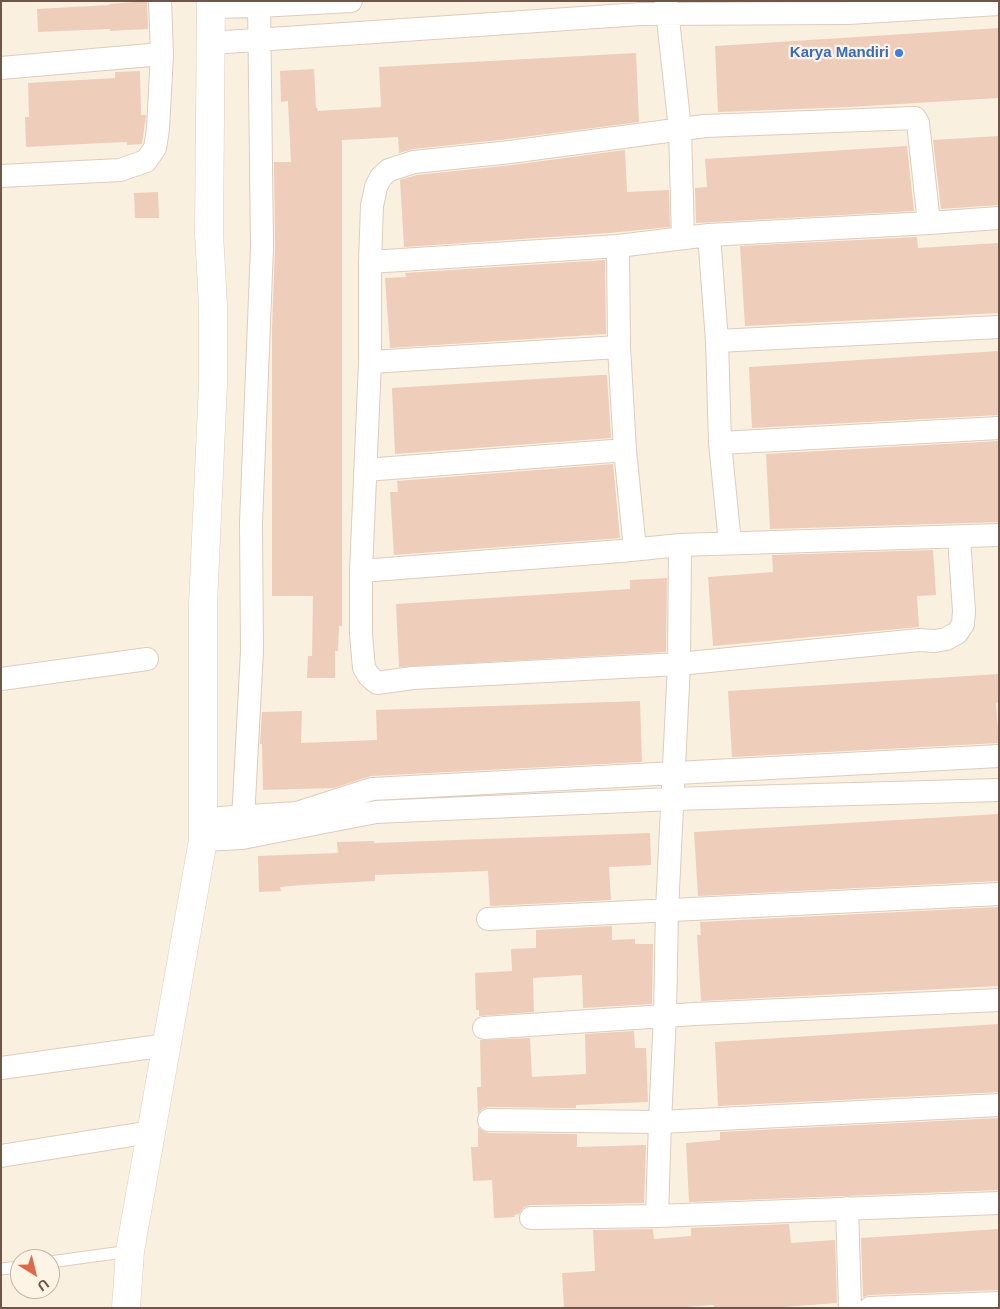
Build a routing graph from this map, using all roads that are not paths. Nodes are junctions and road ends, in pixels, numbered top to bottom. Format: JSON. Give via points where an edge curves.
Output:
{"nodes":[{"id":1,"x":160,"y":1,"type":"edge"},
{"id":2,"x":351,"y":1,"type":"edge"},
{"id":3,"x":211,"y":4,"type":"edge"},
{"id":4,"x":259,"y":4,"type":"edge"},
{"id":5,"x":999,"y":4,"type":"edge"},
{"id":6,"x":641,"y":8,"type":"edge"},
{"id":7,"x":666,"y":8,"type":"edge"},
{"id":8,"x":260,"y":39,"type":"junction"},
{"id":9,"x":211,"y":43,"type":"junction"},
{"id":10,"x":162,"y":54,"type":"junction"},
{"id":11,"x":1,"y":68,"type":"edge"},
{"id":12,"x":680,"y":128,"type":"junction"},
{"id":13,"x":1,"y":176,"type":"edge"},
{"id":14,"x":999,"y":218,"type":"edge"},
{"id":15,"x":929,"y":222,"type":"junction"},
{"id":16,"x":709,"y":235,"type":"junction"},
{"id":17,"x":683,"y":238,"type":"junction"},
{"id":18,"x":618,"y":246,"type":"junction"},
{"id":19,"x":370,"y":262,"type":"junction"},
{"id":20,"x":999,"y":327,"type":"edge"},
{"id":21,"x":717,"y":341,"type":"junction"},
{"id":22,"x":619,"y":347,"type":"junction"},
{"id":23,"x":370,"y":362,"type":"junction"},
{"id":24,"x":999,"y":428,"type":"edge"},
{"id":25,"x":720,"y":443,"type":"junction"},
{"id":26,"x":625,"y":450,"type":"junction"},
{"id":27,"x":366,"y":470,"type":"junction"},
{"id":28,"x":999,"y":536,"type":"edge"},
{"id":29,"x":959,"y":538,"type":"junction"},
{"id":30,"x":730,"y":543,"type":"junction"},
{"id":31,"x":680,"y":545,"type":"junction"},
{"id":32,"x":635,"y":549,"type":"junction"},
{"id":33,"x":361,"y":571,"type":"junction"},
{"id":34,"x":147,"y":659,"type":"dead end"},
{"id":35,"x":679,"y":664,"type":"junction"},
{"id":36,"x":1,"y":679,"type":"edge"},
{"id":37,"x":999,"y":756,"type":"edge"},
{"id":38,"x":674,"y":772,"type":"junction"},
{"id":39,"x":372,"y":789,"type":"junction"},
{"id":40,"x":999,"y":790,"type":"edge"},
{"id":41,"x":673,"y":799,"type":"junction"},
{"id":42,"x":376,"y":812,"type":"junction"},
{"id":43,"x":243,"y":828,"type":"junction"},
{"id":44,"x":203,"y":830,"type":"junction"},
{"id":45,"x":999,"y":894,"type":"edge"},
{"id":46,"x":667,"y":910,"type":"junction"},
{"id":47,"x":488,"y":919,"type":"dead end"},
{"id":48,"x":999,"y":1000,"type":"edge"},
{"id":49,"x":665,"y":1015,"type":"junction"},
{"id":50,"x":484,"y":1028,"type":"dead end"},
{"id":51,"x":167,"y":1045,"type":"junction"},
{"id":52,"x":1,"y":1068,"type":"edge"},
{"id":53,"x":999,"y":1105,"type":"edge"},
{"id":54,"x":488,"y":1120,"type":"dead end"},
{"id":55,"x":660,"y":1122,"type":"junction"},
{"id":56,"x":151,"y":1132,"type":"junction"},
{"id":57,"x":1,"y":1156,"type":"edge"},
{"id":58,"x":999,"y":1203,"type":"edge"},
{"id":59,"x":846,"y":1208,"type":"junction"},
{"id":60,"x":657,"y":1216,"type":"junction"},
{"id":61,"x":531,"y":1218,"type":"dead end"},
{"id":62,"x":130,"y":1251,"type":"junction"},
{"id":63,"x":60,"y":1261,"type":"edge"},
{"id":64,"x":999,"y":1303,"type":"edge"},
{"id":65,"x":966,"y":1306,"type":"edge"},
{"id":66,"x":922,"y":1307,"type":"edge"},
{"id":67,"x":126,"y":1308,"type":"edge"},
{"id":68,"x":850,"y":1308,"type":"edge"},
{"id":69,"x":870,"y":1308,"type":"edge"}],
"edges":[{"from":1,"to":10,"type":"street"},
{"from":2,"to":4,"type":"street"},
{"from":3,"to":4,"type":"street"},
{"from":3,"to":9,"type":"street"},
{"from":4,"to":8,"type":"street"},
{"from":5,"to":7,"type":"street","via":[[848,13]]},
{"from":6,"to":7,"type":"street"},
{"from":6,"to":8,"type":"street"},
{"from":7,"to":12,"type":"street"},
{"from":8,"to":9,"type":"street"},
{"from":8,"to":43,"type":"street","via":[[262,247],[251,523],[252,651]]},
{"from":9,"to":44,"type":"street","via":[[209,233],[213,384],[203,604]]},
{"from":10,"to":11,"type":"street"},
{"from":10,"to":13,"type":"street","via":[[155,148],[146,161],[120,170]]},
{"from":12,"to":15,"type":"street","via":[[915,118]]},
{"from":12,"to":17,"type":"street"},
{"from":12,"to":19,"type":"street","via":[[414,162],[389,170],[376,187],[372,206]]},
{"from":14,"to":15,"type":"street"},
{"from":15,"to":16,"type":"street"},
{"from":16,"to":17,"type":"street"},
{"from":16,"to":21,"type":"street"},
{"from":17,"to":18,"type":"street"},
{"from":18,"to":19,"type":"street"},
{"from":18,"to":22,"type":"street"},
{"from":19,"to":23,"type":"street"},
{"from":20,"to":21,"type":"street"},
{"from":21,"to":25,"type":"street"},
{"from":22,"to":23,"type":"street"},
{"from":22,"to":26,"type":"street"},
{"from":23,"to":27,"type":"street"},
{"from":24,"to":25,"type":"street"},
{"from":25,"to":30,"type":"street"},
{"from":26,"to":27,"type":"street"},
{"from":26,"to":32,"type":"street"},
{"from":27,"to":33,"type":"street"},
{"from":28,"to":29,"type":"street"},
{"from":29,"to":30,"type":"street"},
{"from":29,"to":35,"type":"street","via":[[963,624],[957,633],[946,639]]},
{"from":30,"to":31,"type":"street"},
{"from":31,"to":32,"type":"street"},
{"from":31,"to":35,"type":"street"},
{"from":32,"to":33,"type":"street"},
{"from":33,"to":35,"type":"street","via":[[362,657],[364,668],[377,683],[413,678]]},
{"from":34,"to":36,"type":"street"},
{"from":35,"to":38,"type":"street"},
{"from":37,"to":38,"type":"street"},
{"from":38,"to":39,"type":"street"},
{"from":38,"to":41,"type":"street"},
{"from":39,"to":42,"type":"street"},
{"from":39,"to":43,"type":"street"},
{"from":40,"to":41,"type":"street"},
{"from":41,"to":42,"type":"street"},
{"from":41,"to":46,"type":"street"},
{"from":42,"to":43,"type":"street"},
{"from":43,"to":44,"type":"street"},
{"from":44,"to":51,"type":"street"},
{"from":45,"to":46,"type":"street"},
{"from":46,"to":47,"type":"street"},
{"from":46,"to":49,"type":"street"},
{"from":48,"to":49,"type":"street"},
{"from":49,"to":50,"type":"street"},
{"from":49,"to":55,"type":"street"},
{"from":51,"to":52,"type":"street"},
{"from":51,"to":56,"type":"street"},
{"from":53,"to":55,"type":"street"},
{"from":54,"to":55,"type":"street"},
{"from":55,"to":60,"type":"street"},
{"from":56,"to":57,"type":"street"},
{"from":56,"to":62,"type":"street"},
{"from":58,"to":59,"type":"street"},
{"from":59,"to":60,"type":"street"},
{"from":59,"to":68,"type":"street"},
{"from":60,"to":61,"type":"street"},
{"from":62,"to":63,"type":"lane"},
{"from":62,"to":67,"type":"street"},
{"from":64,"to":65,"type":"street"},
{"from":65,"to":66,"type":"street"},
{"from":66,"to":69,"type":"street"}]}
